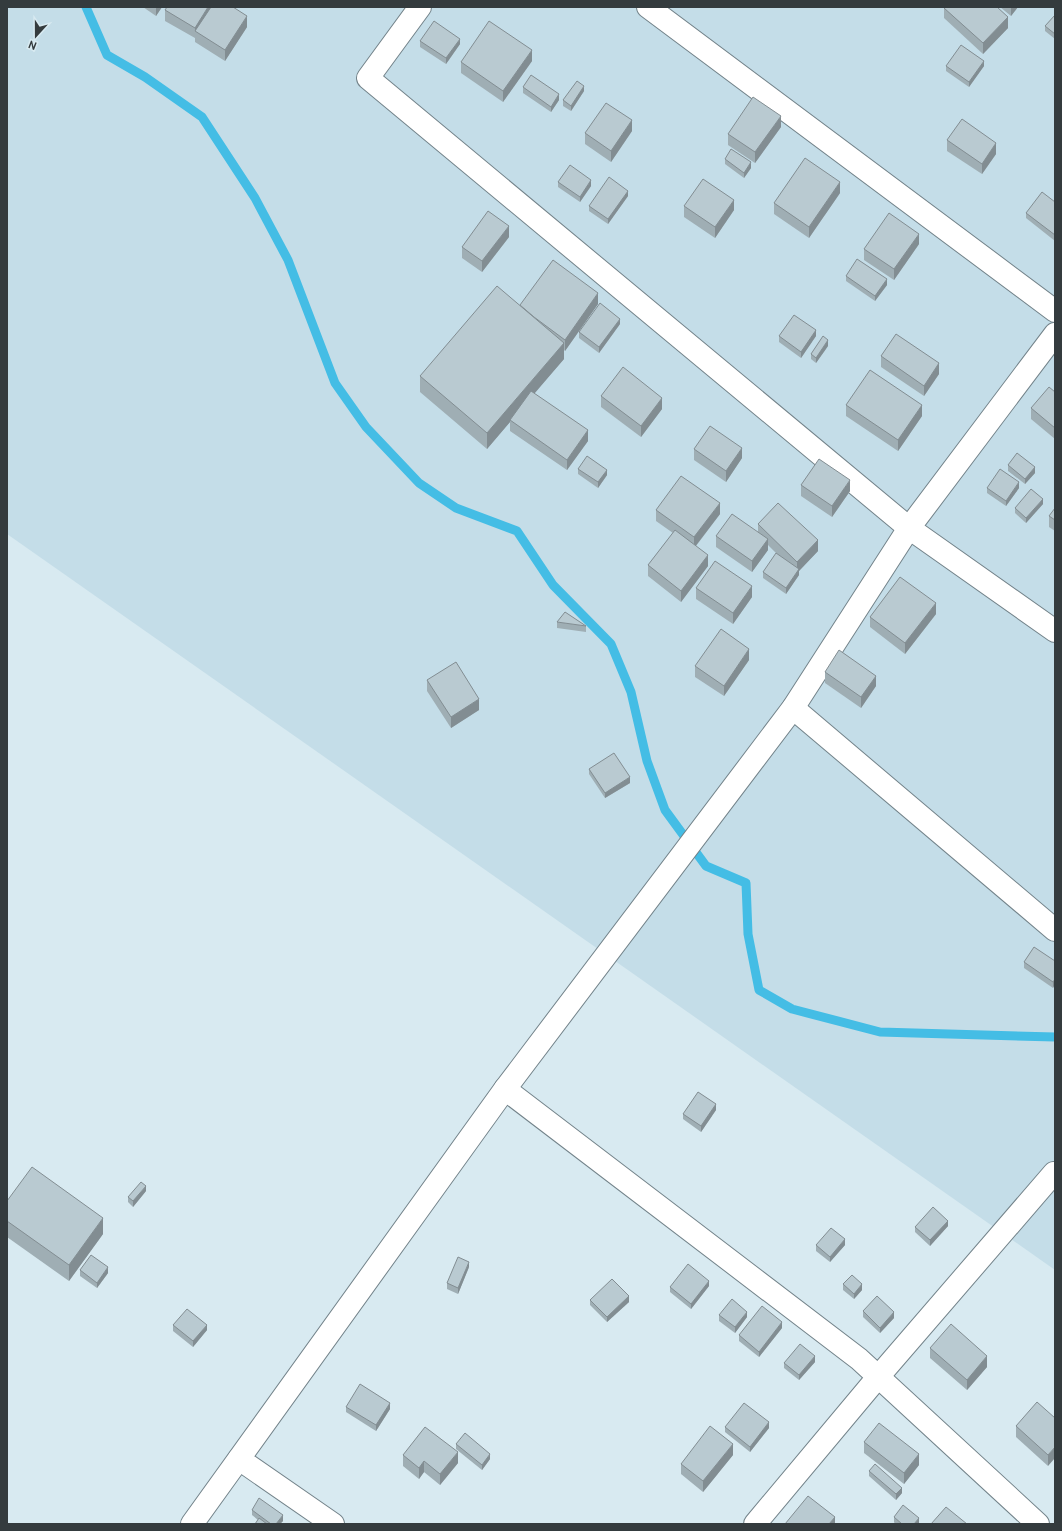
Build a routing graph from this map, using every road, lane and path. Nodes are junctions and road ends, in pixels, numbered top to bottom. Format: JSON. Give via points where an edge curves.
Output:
{"nodes":[{"id":1,"x":420,"y":7,"type":"edge"},
{"id":2,"x":648,"y":7,"type":"edge"},
{"id":3,"x":1055,"y":311,"type":"edge"},
{"id":4,"x":1055,"y":334,"type":"edge"},
{"id":5,"x":910,"y":528,"type":"junction"},
{"id":6,"x":1055,"y":632,"type":"edge"},
{"id":7,"x":793,"y":708,"type":"junction"},
{"id":8,"x":1055,"y":930,"type":"edge"},
{"id":9,"x":505,"y":1089,"type":"junction"},
{"id":10,"x":1054,"y":1173,"type":"edge"},
{"id":11,"x":878,"y":1377,"type":"junction"},
{"id":12,"x":239,"y":1459,"type":"junction"},
{"id":13,"x":192,"y":1524,"type":"edge"},
{"id":14,"x":333,"y":1524,"type":"edge"},
{"id":15,"x":755,"y":1524,"type":"edge"},
{"id":16,"x":1038,"y":1524,"type":"edge"}],
"edges":[{"from":1,"to":5,"type":"street","via":[[368,78]]},
{"from":2,"to":3,"type":"street"},
{"from":4,"to":5,"type":"street"},
{"from":5,"to":6,"type":"street"},
{"from":5,"to":7,"type":"street"},
{"from":7,"to":8,"type":"street"},
{"from":7,"to":9,"type":"street"},
{"from":9,"to":11,"type":"street","via":[[858,1359]]},
{"from":9,"to":12,"type":"street"},
{"from":10,"to":11,"type":"street"},
{"from":11,"to":15,"type":"street"},
{"from":11,"to":16,"type":"street"},
{"from":12,"to":13,"type":"street"},
{"from":12,"to":14,"type":"street"}]}
